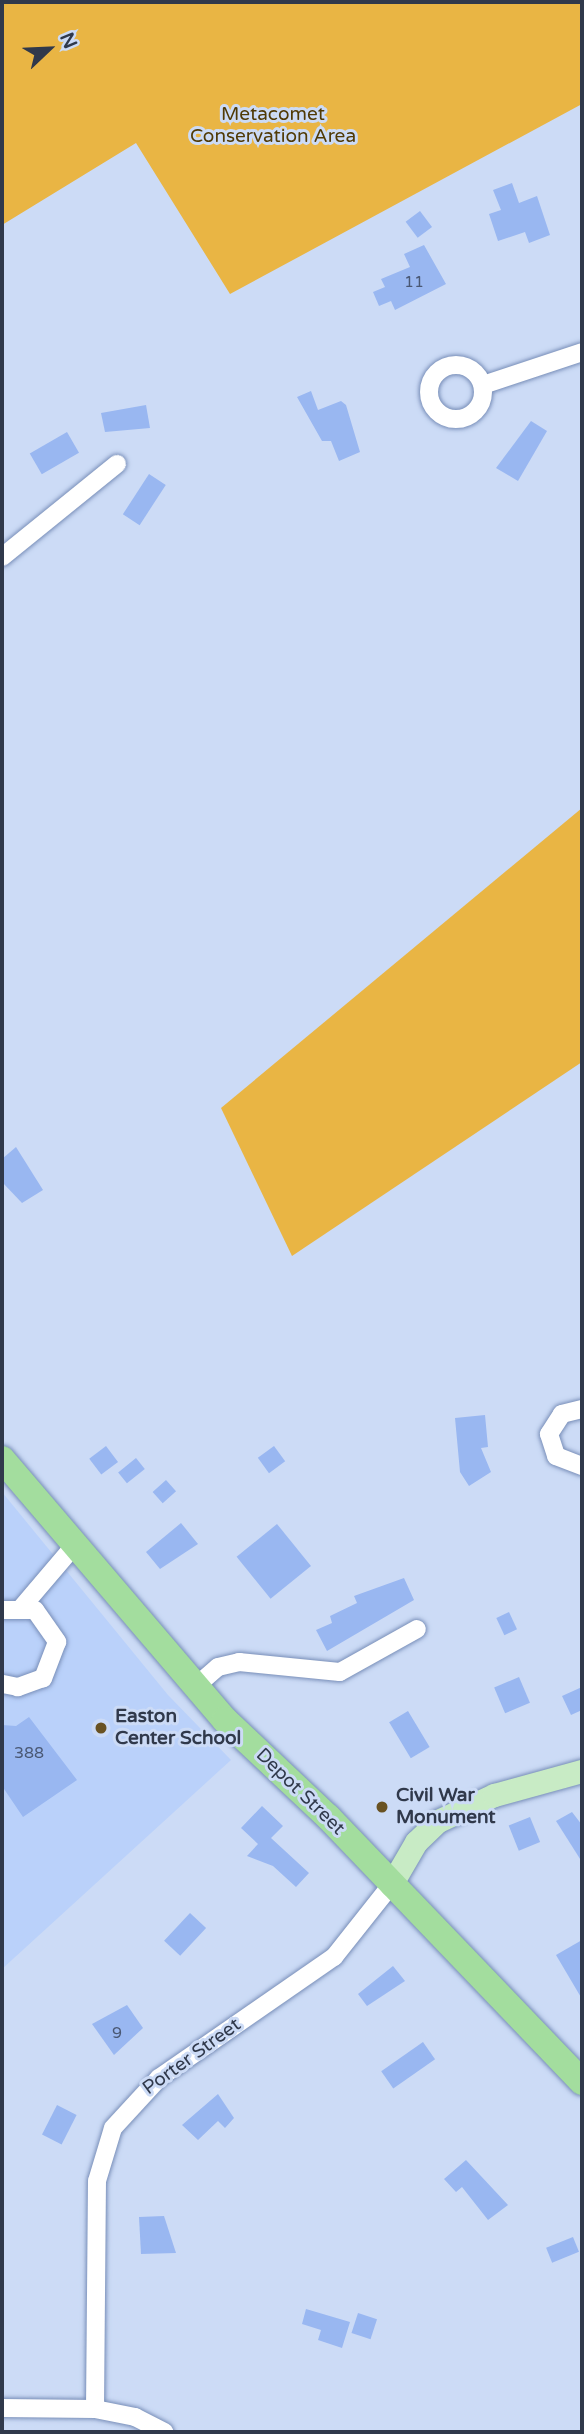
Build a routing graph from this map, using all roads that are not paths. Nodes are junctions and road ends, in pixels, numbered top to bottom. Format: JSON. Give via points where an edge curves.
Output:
{"nodes":[{"id":1,"x":582,"y":352,"type":"edge"},
{"id":2,"x":482,"y":385,"type":"dead end"},
{"id":3,"x":117,"y":464,"type":"dead end"},
{"id":4,"x":2,"y":557,"type":"edge"},
{"id":5,"x":582,"y":1409,"type":"edge"},
{"id":6,"x":2,"y":1459,"type":"edge"},
{"id":7,"x":582,"y":1466,"type":"edge"},
{"id":8,"x":73,"y":1547,"type":"junction"},
{"id":9,"x":22,"y":1606,"type":"junction"},
{"id":10,"x":2,"y":1609,"type":"edge"},
{"id":11,"x":417,"y":1629,"type":"dead end"},
{"id":12,"x":2,"y":1684,"type":"edge"},
{"id":13,"x":195,"y":1687,"type":"junction"},
{"id":14,"x":582,"y":1771,"type":"edge"},
{"id":15,"x":391,"y":1885,"type":"junction"},
{"id":16,"x":582,"y":2082,"type":"edge"},
{"id":17,"x":2,"y":2408,"type":"edge"},
{"id":18,"x":95,"y":2409,"type":"junction"},
{"id":19,"x":164,"y":2432,"type":"edge"}],
"edges":[{"from":1,"to":2,"type":"street"},
{"from":3,"to":4,"type":"street"},
{"from":5,"to":7,"type":"street","via":[[557,1417],[549,1440],[560,1460]]},
{"from":6,"to":8,"type":"highway","name":"Depot Street"},
{"from":8,"to":9,"type":"street"},
{"from":8,"to":13,"type":"highway","name":"Depot Street"},
{"from":9,"to":10,"type":"street"},
{"from":9,"to":12,"type":"street","via":[[53,1629],[56,1655],[32,1685]]},
{"from":11,"to":13,"type":"street","via":[[340,1672],[239,1662],[218,1667]]},
{"from":13,"to":15,"type":"highway","name":"Depot Street"},
{"from":14,"to":15,"type":"main road","via":[[494,1794],[438,1821],[416,1842]]},
{"from":15,"to":16,"type":"highway","name":"Depot Street"},
{"from":15,"to":18,"type":"street","name":"Porter Street","via":[[334,1957],[159,2078],[113,2128],[97,2181]]},
{"from":17,"to":18,"type":"street"},
{"from":18,"to":19,"type":"street","via":[[135,2417]]}]}
